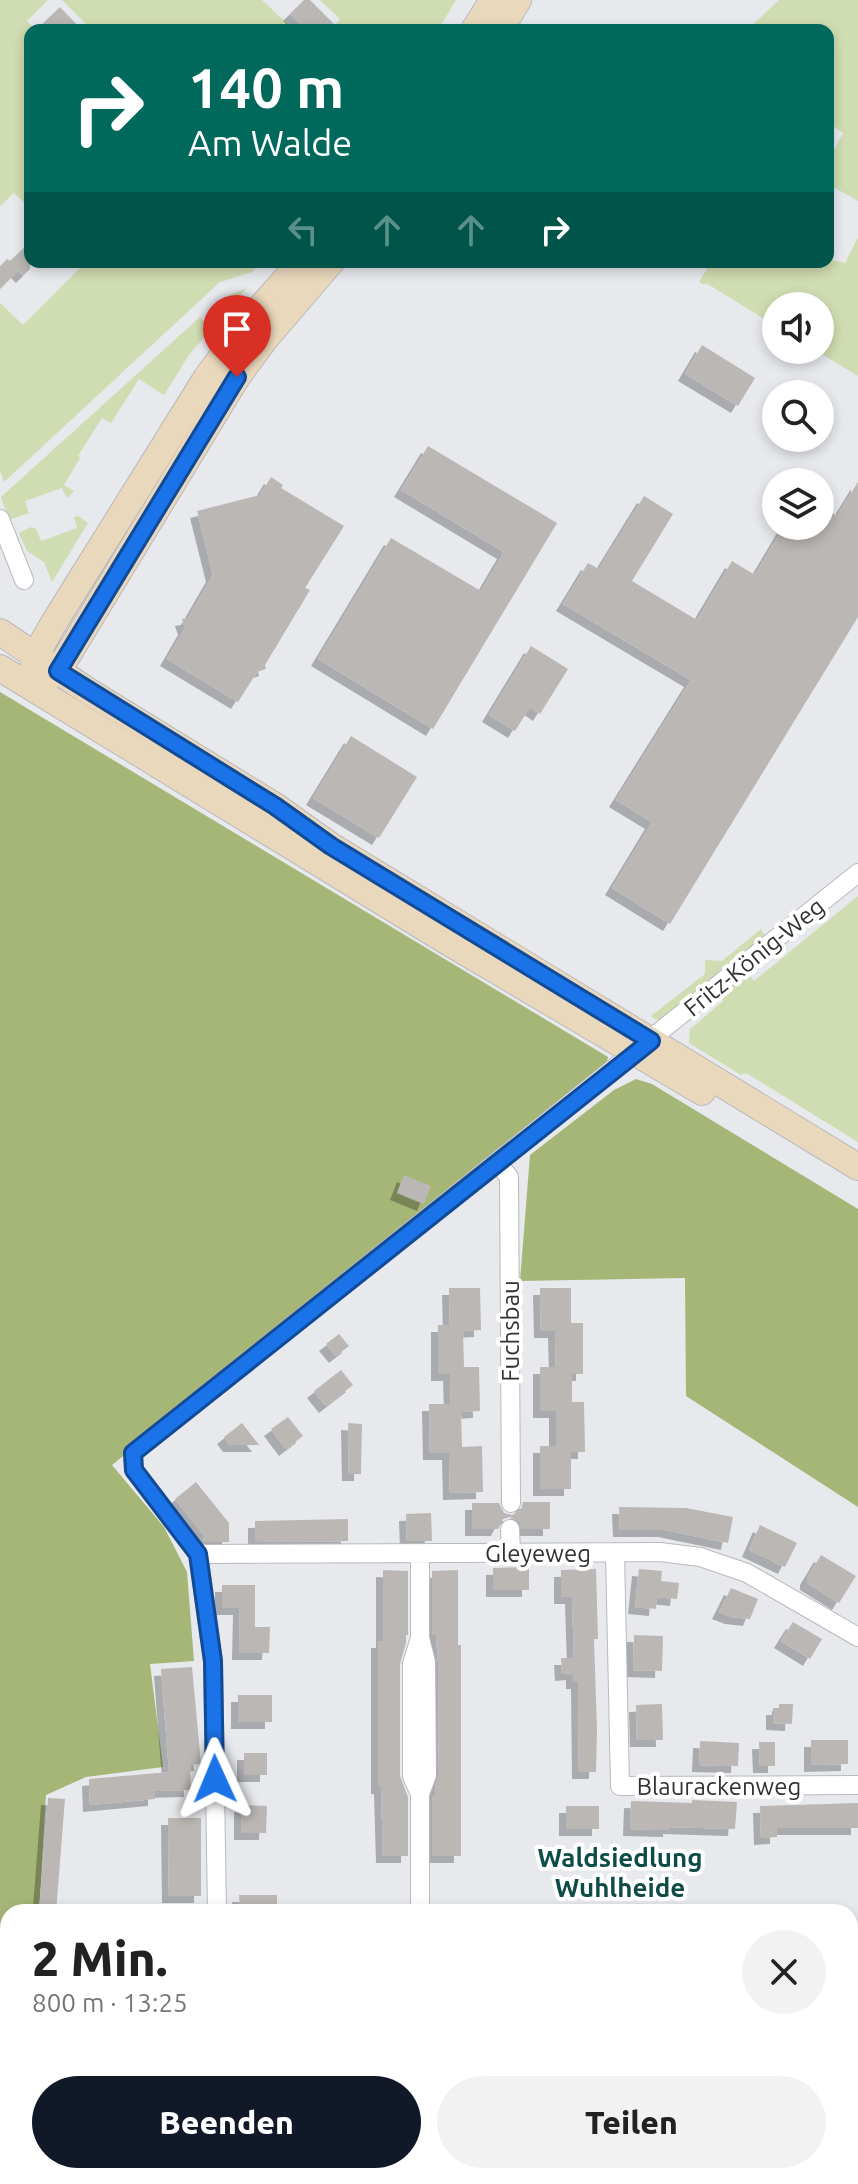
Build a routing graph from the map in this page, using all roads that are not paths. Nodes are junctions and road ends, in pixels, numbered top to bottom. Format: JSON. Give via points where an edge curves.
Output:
{"nodes":[{"id":1,"x":493,"y":0,"type":"edge"},
{"id":2,"x":518,"y":0,"type":"edge"},
{"id":3,"x":478,"y":24,"type":"edge"},
{"id":4,"x":504,"y":24,"type":"edge"},
{"id":5,"x":296,"y":268,"type":"edge"},
{"id":6,"x":326,"y":268,"type":"edge"},
{"id":7,"x":0,"y":519,"type":"edge"},
{"id":8,"x":24,"y":580,"type":"dead end"},
{"id":9,"x":0,"y":632,"type":"edge"},
{"id":10,"x":35,"y":656,"type":"junction"},
{"id":11,"x":0,"y":668,"type":"edge"},
{"id":12,"x":58,"y":671,"type":"junction"},
{"id":13,"x":32,"y":688,"type":"junction"},
{"id":14,"x":858,"y":873,"type":"edge"},
{"id":15,"x":643,"y":1047,"type":"junction"},
{"id":16,"x":498,"y":1163,"type":"junction"},
{"id":17,"x":858,"y":1167,"type":"edge"},
{"id":18,"x":858,"y":1187,"type":"edge"},
{"id":19,"x":511,"y":1503,"type":"dead end"},
{"id":20,"x":510,"y":1529,"type":"dead end"},
{"id":21,"x":511,"y":1552,"type":"junction"},
{"id":22,"x":615,"y":1553,"type":"junction"},
{"id":23,"x":198,"y":1554,"type":"junction"},
{"id":24,"x":420,"y":1554,"type":"junction"},
{"id":25,"x":858,"y":1637,"type":"edge"},
{"id":26,"x":858,"y":1785,"type":"edge"},
{"id":27,"x":217,"y":1904,"type":"edge"},
{"id":28,"x":420,"y":1904,"type":"edge"}],
"edges":[{"from":1,"to":3,"type":"main road"},
{"from":2,"to":4,"type":"main road"},
{"from":5,"to":10,"type":"main road","via":[[207,377]]},
{"from":6,"to":12,"type":"main road","via":[[237,377]]},
{"from":7,"to":8,"type":"street"},
{"from":9,"to":10,"type":"main road"},
{"from":10,"to":12,"type":"main road"},
{"from":10,"to":13,"type":"main road"},
{"from":11,"to":13,"type":"main road"},
{"from":12,"to":13,"type":"main road"},
{"from":12,"to":15,"type":"main road"},
{"from":13,"to":15,"type":"main road","via":[[435,934]]},
{"from":14,"to":15,"type":"street","name":"Fritz-König-Weg"},
{"from":15,"to":16,"type":"street","name":"Fritz-König-Weg"},
{"from":15,"to":17,"type":"main road"},
{"from":15,"to":18,"type":"main road"},
{"from":16,"to":19,"type":"street","name":"Fuchsbau","via":[[509,1177]]},
{"from":16,"to":23,"type":"street","name":"Fritz-König-Weg","via":[[133,1453],[134,1470]]},
{"from":20,"to":21,"type":"street"},
{"from":21,"to":22,"type":"street","name":"Gleyeweg"},
{"from":21,"to":24,"type":"street","name":"Gleyeweg"},
{"from":22,"to":25,"type":"street","name":"Gleyeweg","via":[[700,1557],[747,1573]]},
{"from":22,"to":26,"type":"street","name":"Blaurackenweg","via":[[620,1786]]},
{"from":23,"to":24,"type":"street","name":"Gleyeweg"},
{"from":23,"to":27,"type":"street","via":[[213,1661]]},
{"from":24,"to":28,"type":"street","via":[[427,1775],[420,1794]]}]}
